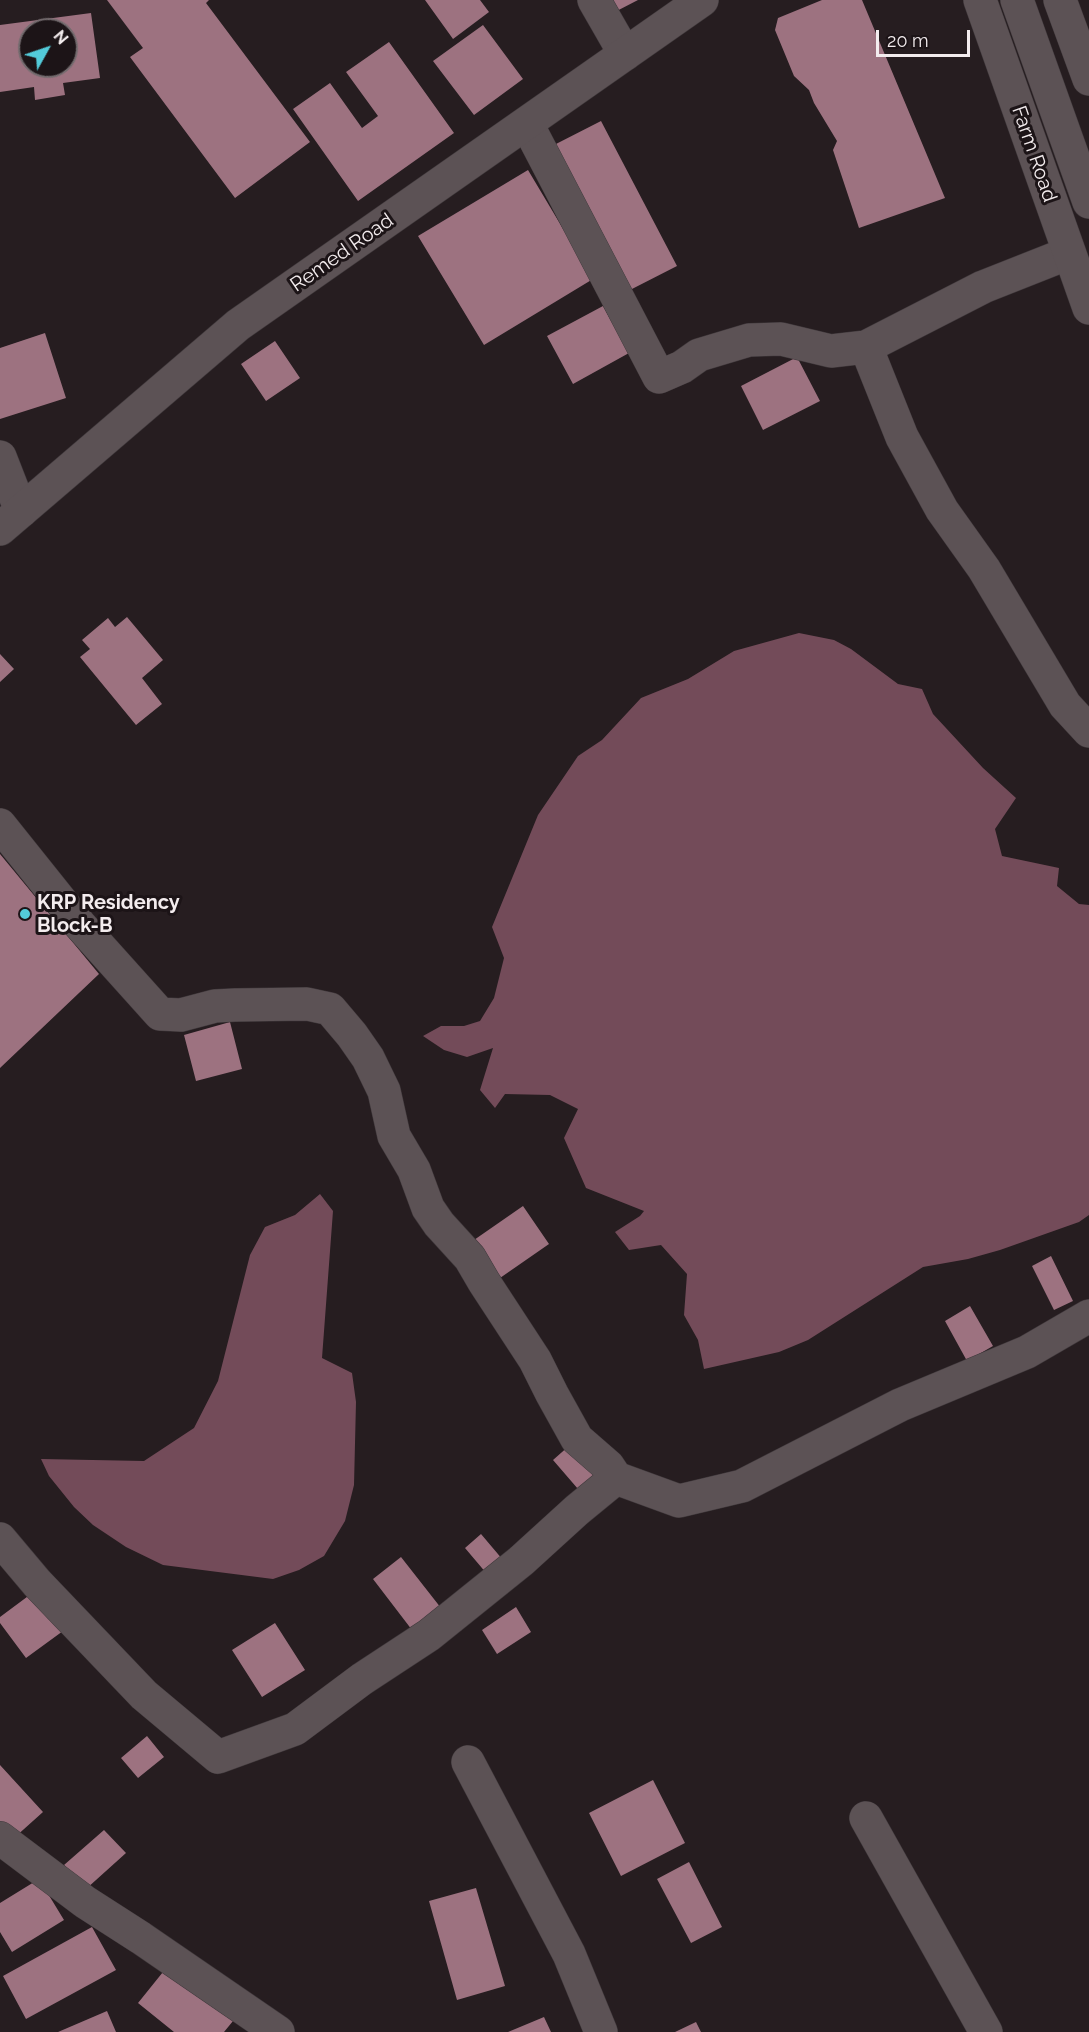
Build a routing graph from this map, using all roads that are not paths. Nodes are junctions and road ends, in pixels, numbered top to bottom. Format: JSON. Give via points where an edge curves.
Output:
{"nodes":[{"id":1,"x":594,"y":0,"type":"edge"},
{"id":2,"x":702,"y":0,"type":"edge"},
{"id":3,"x":980,"y":0,"type":"edge"},
{"id":4,"x":1017,"y":0,"type":"edge"},
{"id":5,"x":1060,"y":0,"type":"edge"},
{"id":6,"x":625,"y":54,"type":"junction"},
{"id":7,"x":1089,"y":80,"type":"edge"},
{"id":8,"x":527,"y":124,"type":"junction"},
{"id":9,"x":1089,"y":202,"type":"edge"},
{"id":10,"x":1069,"y":253,"type":"junction"},
{"id":11,"x":1089,"y":308,"type":"edge"},
{"id":12,"x":866,"y":346,"type":"junction"},
{"id":13,"x":0,"y":457,"type":"edge"},
{"id":14,"x":10,"y":520,"type":"edge"},
{"id":15,"x":1089,"y":731,"type":"edge"},
{"id":16,"x":0,"y":825,"type":"edge"},
{"id":17,"x":1089,"y":1316,"type":"edge"},
{"id":18,"x":616,"y":1478,"type":"junction"},
{"id":19,"x":0,"y":1539,"type":"edge"},
{"id":20,"x":468,"y":1762,"type":"dead end"},
{"id":21,"x":867,"y":1818,"type":"dead end"},
{"id":22,"x":0,"y":1838,"type":"edge"},
{"id":23,"x":278,"y":2032,"type":"edge"},
{"id":24,"x":601,"y":2032,"type":"edge"},
{"id":25,"x":986,"y":2032,"type":"edge"}],
"edges":[{"from":1,"to":6,"type":"street"},
{"from":2,"to":6,"type":"street","name":"Remed Road"},
{"from":3,"to":10,"type":"street","name":"Farm Road"},
{"from":4,"to":9,"type":"street"},
{"from":5,"to":7,"type":"street"},
{"from":6,"to":8,"type":"street","name":"Remed Road"},
{"from":8,"to":12,"type":"street","via":[[659,377],[699,355],[749,340],[781,339],[831,351]]},
{"from":8,"to":14,"type":"street","name":"Remed Road","via":[[238,325]]},
{"from":10,"to":11,"type":"street","name":"Farm Road"},
{"from":10,"to":12,"type":"street","via":[[983,287]]},
{"from":12,"to":15,"type":"street","via":[[902,437],[942,510],[984,569],[1065,705]]},
{"from":13,"to":14,"type":"street"},
{"from":16,"to":18,"type":"street","via":[[80,925],[160,1014],[181,1015],[235,1005],[307,1004],[330,1009],[368,1058],[384,1091],[393,1136],[414,1170],[429,1208],[471,1258],[535,1360],[578,1439]]},
{"from":17,"to":18,"type":"street","via":[[1027,1352],[900,1405],[742,1486],[679,1501]]},
{"from":18,"to":19,"type":"street","via":[[429,1635],[295,1729],[218,1757],[144,1695]]},
{"from":20,"to":24,"type":"street","via":[[568,1954]]},
{"from":21,"to":25,"type":"street"},
{"from":22,"to":23,"type":"street","via":[[85,1902]]}]}
